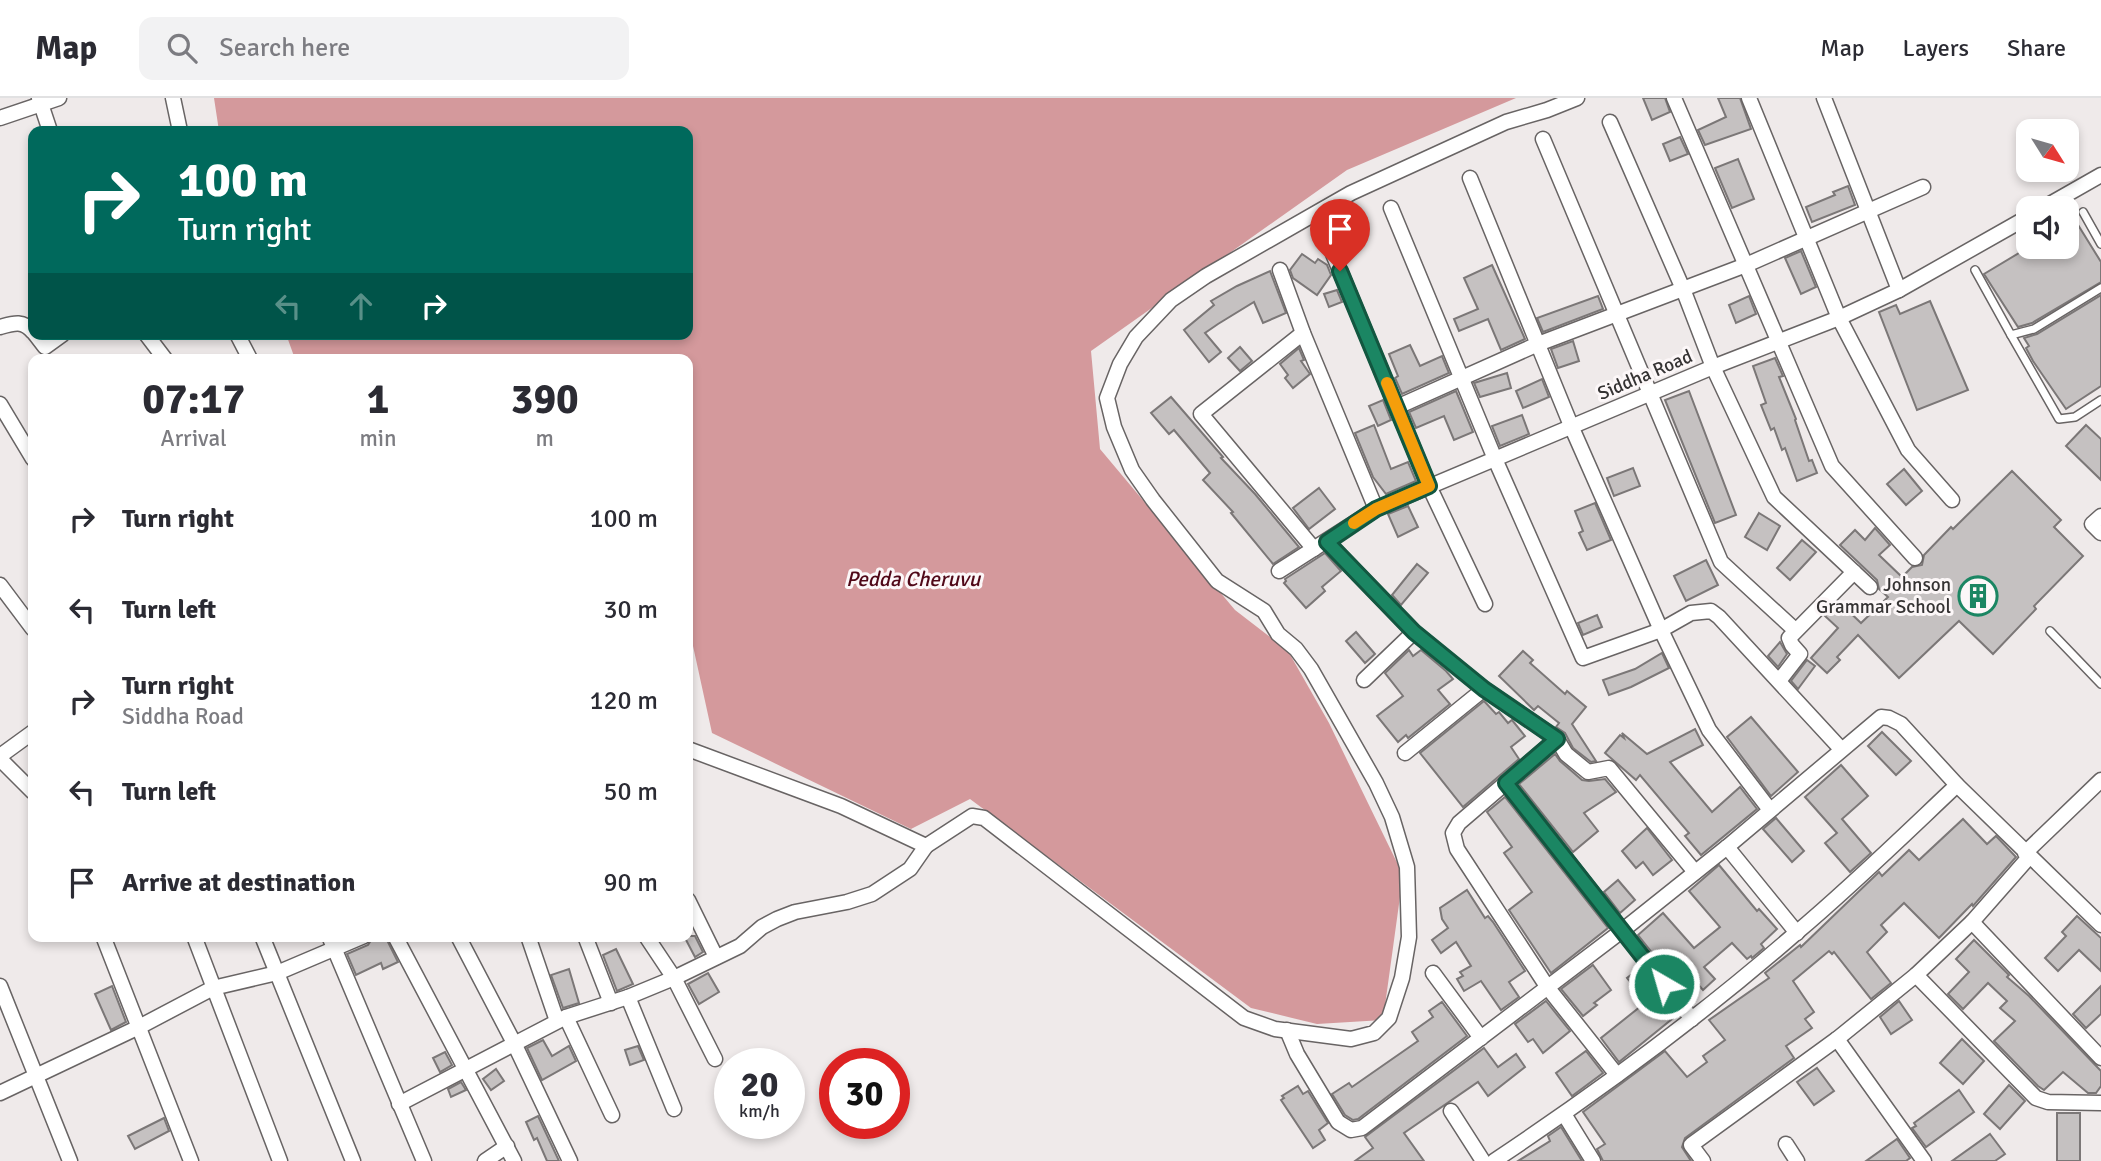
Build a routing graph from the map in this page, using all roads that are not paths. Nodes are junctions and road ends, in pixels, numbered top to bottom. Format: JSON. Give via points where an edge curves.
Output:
{"nodes":[{"id":1,"x":59,"y":98,"type":"edge"},
{"id":2,"x":173,"y":98,"type":"edge"},
{"id":3,"x":1577,"y":98,"type":"edge"},
{"id":4,"x":1674,"y":98,"type":"edge"},
{"id":5,"x":1749,"y":98,"type":"edge"},
{"id":6,"x":1824,"y":98,"type":"edge"},
{"id":7,"x":40,"y":102,"type":"edge"},
{"id":8,"x":0,"y":118,"type":"edge"},
{"id":9,"x":1610,"y":122,"type":"dead end"},
{"id":10,"x":48,"y":126,"type":"edge"},
{"id":11,"x":179,"y":126,"type":"edge"},
{"id":12,"x":1543,"y":139,"type":"dead end"},
{"id":13,"x":2101,"y":175,"type":"edge"},
{"id":14,"x":1470,"y":178,"type":"dead end"},
{"id":15,"x":1923,"y":187,"type":"dead end"},
{"id":16,"x":2064,"y":196,"type":"edge"},
{"id":17,"x":1391,"y":208,"type":"dead end"},
{"id":18,"x":1866,"y":211,"type":"junction"},
{"id":19,"x":2083,"y":212,"type":"dead end"},
{"id":20,"x":2016,"y":224,"type":"edge"},
{"id":21,"x":1807,"y":240,"type":"junction"},
{"id":22,"x":2101,"y":244,"type":"edge"},
{"id":23,"x":1331,"y":249,"type":"dead end"},
{"id":24,"x":1746,"y":265,"type":"junction"},
{"id":25,"x":1280,"y":270,"type":"dead end"},
{"id":26,"x":1975,"y":270,"type":"dead end"},
{"id":27,"x":2101,"y":288,"type":"edge"},
{"id":28,"x":1683,"y":289,"type":"junction"},
{"id":29,"x":1899,"y":290,"type":"junction"},
{"id":30,"x":1616,"y":314,"type":"junction"},
{"id":31,"x":1839,"y":318,"type":"junction"},
{"id":32,"x":28,"y":326,"type":"edge"},
{"id":33,"x":0,"y":327,"type":"edge"},
{"id":34,"x":1303,"y":333,"type":"junction"},
{"id":35,"x":2011,"y":335,"type":"junction"},
{"id":36,"x":151,"y":340,"type":"edge"},
{"id":37,"x":1778,"y":343,"type":"junction"},
{"id":38,"x":1538,"y":344,"type":"junction"},
{"id":39,"x":161,"y":354,"type":"edge"},
{"id":40,"x":1713,"y":367,"type":"junction"},
{"id":41,"x":1462,"y":379,"type":"junction"},
{"id":42,"x":1651,"y":394,"type":"junction"},
{"id":43,"x":2101,"y":400,"type":"edge"},
{"id":44,"x":0,"y":404,"type":"edge"},
{"id":45,"x":1396,"y":407,"type":"junction"},
{"id":46,"x":1572,"y":428,"type":"junction"},
{"id":47,"x":28,"y":451,"type":"edge"},
{"id":48,"x":1495,"y":459,"type":"junction"},
{"id":49,"x":1429,"y":486,"type":"junction"},
{"id":50,"x":1952,"y":500,"type":"dead end"},
{"id":51,"x":1376,"y":509,"type":"junction"},
{"id":52,"x":2101,"y":516,"type":"edge"},
{"id":53,"x":2101,"y":533,"type":"edge"},
{"id":54,"x":1320,"y":545,"type":"junction"},
{"id":55,"x":1915,"y":558,"type":"dead end"},
{"id":56,"x":1279,"y":570,"type":"dead end"},
{"id":57,"x":1854,"y":572,"type":"junction"},
{"id":58,"x":0,"y":585,"type":"edge"},
{"id":59,"x":1870,"y":587,"type":"dead end"},
{"id":60,"x":1485,"y":604,"type":"dead end"},
{"id":61,"x":28,"y":622,"type":"edge"},
{"id":62,"x":1661,"y":630,"type":"junction"},
{"id":63,"x":1795,"y":630,"type":"junction"},
{"id":64,"x":2050,"y":631,"type":"dead end"},
{"id":65,"x":1414,"y":632,"type":"junction"},
{"id":66,"x":1364,"y":680,"type":"dead end"},
{"id":67,"x":1779,"y":681,"type":"junction"},
{"id":68,"x":2101,"y":684,"type":"edge"},
{"id":69,"x":1484,"y":689,"type":"junction"},
{"id":70,"x":28,"y":736,"type":"edge"},
{"id":71,"x":1557,"y":739,"type":"junction"},
{"id":72,"x":1841,"y":749,"type":"junction"},
{"id":73,"x":693,"y":751,"type":"edge"},
{"id":74,"x":1405,"y":753,"type":"dead end"},
{"id":75,"x":0,"y":757,"type":"edge"},
{"id":76,"x":1506,"y":783,"type":"junction"},
{"id":77,"x":1957,"y":785,"type":"junction"},
{"id":78,"x":28,"y":787,"type":"edge"},
{"id":79,"x":2098,"y":788,"type":"edge"},
{"id":80,"x":1770,"y":810,"type":"junction"},
{"id":81,"x":926,"y":846,"type":"junction"},
{"id":82,"x":1727,"y":847,"type":"junction"},
{"id":83,"x":2027,"y":855,"type":"junction"},
{"id":84,"x":1695,"y":872,"type":"junction"},
{"id":85,"x":693,"y":910,"type":"edge"},
{"id":86,"x":1972,"y":922,"type":"junction"},
{"id":87,"x":2101,"y":925,"type":"edge"},
{"id":88,"x":1623,"y":930,"type":"junction"},
{"id":89,"x":1797,"y":933,"type":"junction"},
{"id":90,"x":105,"y":942,"type":"edge"},
{"id":91,"x":196,"y":942,"type":"edge"},
{"id":92,"x":264,"y":942,"type":"edge"},
{"id":93,"x":398,"y":942,"type":"edge"},
{"id":94,"x":461,"y":942,"type":"edge"},
{"id":95,"x":530,"y":942,"type":"edge"},
{"id":96,"x":587,"y":942,"type":"edge"},
{"id":97,"x":650,"y":942,"type":"edge"},
{"id":98,"x":331,"y":943,"type":"edge"},
{"id":99,"x":716,"y":957,"type":"junction"},
{"id":100,"x":1433,"y":973,"type":"dead end"},
{"id":101,"x":277,"y":974,"type":"junction"},
{"id":102,"x":1916,"y":975,"type":"junction"},
{"id":103,"x":674,"y":978,"type":"junction"},
{"id":104,"x":0,"y":986,"type":"edge"},
{"id":105,"x":213,"y":988,"type":"junction"},
{"id":106,"x":1548,"y":988,"type":"junction"},
{"id":107,"x":628,"y":997,"type":"junction"},
{"id":108,"x":611,"y":1003,"type":"junction"},
{"id":109,"x":561,"y":1019,"type":"junction"},
{"id":110,"x":1692,"y":1020,"type":"junction"},
{"id":111,"x":139,"y":1027,"type":"junction"},
{"id":112,"x":1287,"y":1030,"type":"junction"},
{"id":113,"x":1481,"y":1038,"type":"junction"},
{"id":114,"x":1837,"y":1039,"type":"junction"},
{"id":115,"x":514,"y":1043,"type":"junction"},
{"id":116,"x":714,"y":1057,"type":"edge"},
{"id":117,"x":2101,"y":1058,"type":"edge"},
{"id":118,"x":466,"y":1070,"type":"junction"},
{"id":119,"x":1616,"y":1075,"type":"junction"},
{"id":120,"x":35,"y":1076,"type":"junction"},
{"id":121,"x":0,"y":1093,"type":"edge"},
{"id":122,"x":2101,"y":1102,"type":"edge"},
{"id":123,"x":399,"y":1104,"type":"junction"},
{"id":124,"x":674,"y":1109,"type":"dead end"},
{"id":125,"x":1451,"y":1111,"type":"dead end"},
{"id":126,"x":1564,"y":1114,"type":"junction"},
{"id":127,"x":612,"y":1115,"type":"dead end"},
{"id":128,"x":1786,"y":1144,"type":"dead end"},
{"id":129,"x":507,"y":1146,"type":"junction"},
{"id":130,"x":69,"y":1161,"type":"edge"},
{"id":131,"x":191,"y":1161,"type":"edge"},
{"id":132,"x":279,"y":1161,"type":"edge"},
{"id":133,"x":353,"y":1161,"type":"edge"},
{"id":134,"x":424,"y":1161,"type":"edge"},
{"id":135,"x":485,"y":1161,"type":"edge"},
{"id":136,"x":514,"y":1161,"type":"edge"},
{"id":137,"x":570,"y":1161,"type":"edge"},
{"id":138,"x":1483,"y":1161,"type":"edge"},
{"id":139,"x":1494,"y":1161,"type":"edge"},
{"id":140,"x":1593,"y":1161,"type":"edge"},
{"id":141,"x":1703,"y":1161,"type":"edge"},
{"id":142,"x":1797,"y":1161,"type":"edge"},
{"id":143,"x":1924,"y":1161,"type":"edge"}],
"edges":[{"from":1,"to":7,"type":"street"},
{"from":2,"to":11,"type":"street"},
{"from":3,"to":112,"type":"street","via":[[1506,122],[1351,193],[1206,276],[1171,300],[1136,337],[1107,398],[1132,470],[1153,500],[1217,581],[1264,611],[1278,634],[1311,669],[1376,783],[1407,867],[1409,937],[1389,1018],[1374,1033],[1351,1039]]},
{"from":4,"to":24,"type":"street"},
{"from":5,"to":21,"type":"street"},
{"from":6,"to":18,"type":"street"},
{"from":7,"to":8,"type":"street"},
{"from":7,"to":10,"type":"street"},
{"from":9,"to":28,"type":"street"},
{"from":12,"to":30,"type":"street"},
{"from":13,"to":16,"type":"street"},
{"from":14,"to":38,"type":"street"},
{"from":15,"to":18,"type":"street"},
{"from":17,"to":41,"type":"street"},
{"from":18,"to":21,"type":"street"},
{"from":18,"to":29,"type":"street"},
{"from":19,"to":22,"type":"lane"},
{"from":20,"to":29,"type":"street","name":"Siddha Road"},
{"from":21,"to":24,"type":"street"},
{"from":21,"to":31,"type":"street"},
{"from":23,"to":45,"type":"street"},
{"from":24,"to":28,"type":"street"},
{"from":24,"to":37,"type":"street"},
{"from":25,"to":34,"type":"street"},
{"from":26,"to":35,"type":"lane"},
{"from":27,"to":35,"type":"lane","via":[[2034,329]]},
{"from":28,"to":30,"type":"street"},
{"from":28,"to":40,"type":"street"},
{"from":29,"to":31,"type":"street","name":"Siddha Road"},
{"from":30,"to":38,"type":"street"},
{"from":30,"to":42,"type":"street"},
{"from":31,"to":37,"type":"street","name":"Siddha Road"},
{"from":31,"to":50,"type":"street","via":[[1908,450]]},
{"from":32,"to":33,"type":"street","via":[[16,322]]},
{"from":34,"to":51,"type":"street"},
{"from":34,"to":54,"type":"street","via":[[1201,414]]},
{"from":35,"to":43,"type":"lane","via":[[2059,419],[2075,417]]},
{"from":36,"to":39,"type":"street"},
{"from":37,"to":40,"type":"street","name":"Siddha Road"},
{"from":37,"to":55,"type":"street","via":[[1832,467]]},
{"from":38,"to":41,"type":"street"},
{"from":38,"to":46,"type":"street"},
{"from":40,"to":42,"type":"street","name":"Siddha Road"},
{"from":40,"to":57,"type":"street","via":[[1774,496]]},
{"from":41,"to":45,"type":"street"},
{"from":41,"to":48,"type":"street"},
{"from":42,"to":46,"type":"street","name":"Siddha Road"},
{"from":42,"to":63,"type":"street","via":[[1721,562]]},
{"from":44,"to":47,"type":"street"},
{"from":45,"to":49,"type":"street"},
{"from":46,"to":48,"type":"street","name":"Siddha Road"},
{"from":46,"to":62,"type":"street"},
{"from":48,"to":49,"type":"street","name":"Siddha Road"},
{"from":48,"to":62,"type":"street","via":[[1583,658]]},
{"from":49,"to":51,"type":"street","name":"Siddha Road"},
{"from":49,"to":60,"type":"street"},
{"from":51,"to":54,"type":"street","name":"Siddha Road"},
{"from":52,"to":53,"type":"street","via":[[2092,524]]},
{"from":54,"to":56,"type":"street","name":"Siddha Road"},
{"from":54,"to":65,"type":"street"},
{"from":57,"to":59,"type":"street"},
{"from":57,"to":63,"type":"street"},
{"from":58,"to":61,"type":"street"},
{"from":62,"to":67,"type":"street","via":[[1691,612],[1711,611]]},
{"from":62,"to":80,"type":"street","via":[[1709,730]]},
{"from":63,"to":67,"type":"street","via":[[1789,638],[1800,654]]},
{"from":64,"to":68,"type":"lane"},
{"from":65,"to":66,"type":"street"},
{"from":65,"to":69,"type":"street"},
{"from":67,"to":72,"type":"street"},
{"from":69,"to":71,"type":"street"},
{"from":69,"to":74,"type":"street"},
{"from":70,"to":75,"type":"street"},
{"from":71,"to":76,"type":"street"},
{"from":71,"to":84,"type":"street","via":[[1566,754],[1588,772],[1609,768]]},
{"from":72,"to":77,"type":"street","via":[[1881,718],[1889,718]]},
{"from":72,"to":80,"type":"street"},
{"from":73,"to":81,"type":"street","via":[[841,806]]},
{"from":75,"to":78,"type":"street"},
{"from":76,"to":88,"type":"street"},
{"from":76,"to":106,"type":"street","via":[[1453,832],[1457,849]]},
{"from":77,"to":83,"type":"street"},
{"from":77,"to":89,"type":"street"},
{"from":79,"to":83,"type":"street"},
{"from":80,"to":82,"type":"street"},
{"from":81,"to":99,"type":"street","via":[[910,869],[872,894],[776,919],[740,946]]},
{"from":81,"to":112,"type":"street","via":[[972,816],[984,818],[1244,1018]]},
{"from":82,"to":84,"type":"street"},
{"from":82,"to":89,"type":"street"},
{"from":83,"to":86,"type":"street"},
{"from":83,"to":87,"type":"street"},
{"from":84,"to":88,"type":"street"},
{"from":85,"to":99,"type":"street"},
{"from":86,"to":102,"type":"street"},
{"from":86,"to":117,"type":"street"},
{"from":88,"to":106,"type":"street"},
{"from":88,"to":110,"type":"street"},
{"from":89,"to":110,"type":"street"},
{"from":90,"to":111,"type":"street"},
{"from":91,"to":105,"type":"street"},
{"from":92,"to":101,"type":"street"},
{"from":93,"to":118,"type":"street"},
{"from":94,"to":115,"type":"street"},
{"from":95,"to":109,"type":"street"},
{"from":96,"to":108,"type":"street"},
{"from":97,"to":103,"type":"street"},
{"from":98,"to":101,"type":"street"},
{"from":98,"to":123,"type":"street"},
{"from":99,"to":103,"type":"street"},
{"from":100,"to":113,"type":"street"},
{"from":101,"to":105,"type":"street"},
{"from":101,"to":133,"type":"street"},
{"from":102,"to":114,"type":"street"},
{"from":102,"to":122,"type":"street","via":[[2036,1098]]},
{"from":103,"to":107,"type":"street"},
{"from":103,"to":116,"type":"street"},
{"from":104,"to":120,"type":"street"},
{"from":105,"to":111,"type":"street"},
{"from":105,"to":132,"type":"street"},
{"from":106,"to":113,"type":"street"},
{"from":106,"to":119,"type":"street"},
{"from":107,"to":108,"type":"street"},
{"from":107,"to":124,"type":"street"},
{"from":108,"to":109,"type":"street"},
{"from":109,"to":115,"type":"street"},
{"from":109,"to":127,"type":"street"},
{"from":110,"to":119,"type":"street"},
{"from":111,"to":120,"type":"street"},
{"from":111,"to":131,"type":"street"},
{"from":112,"to":113,"type":"street","via":[[1338,1122],[1352,1130],[1362,1128]]},
{"from":114,"to":141,"type":"street","via":[[1691,1144]]},
{"from":114,"to":143,"type":"street"},
{"from":115,"to":118,"type":"street"},
{"from":115,"to":137,"type":"street"},
{"from":118,"to":123,"type":"street"},
{"from":118,"to":129,"type":"street"},
{"from":119,"to":126,"type":"street"},
{"from":120,"to":121,"type":"street"},
{"from":120,"to":130,"type":"street"},
{"from":123,"to":134,"type":"street"},
{"from":125,"to":138,"type":"street"},
{"from":126,"to":139,"type":"street"},
{"from":126,"to":140,"type":"street"},
{"from":128,"to":142,"type":"street"},
{"from":129,"to":135,"type":"street"},
{"from":129,"to":136,"type":"street"}]}
